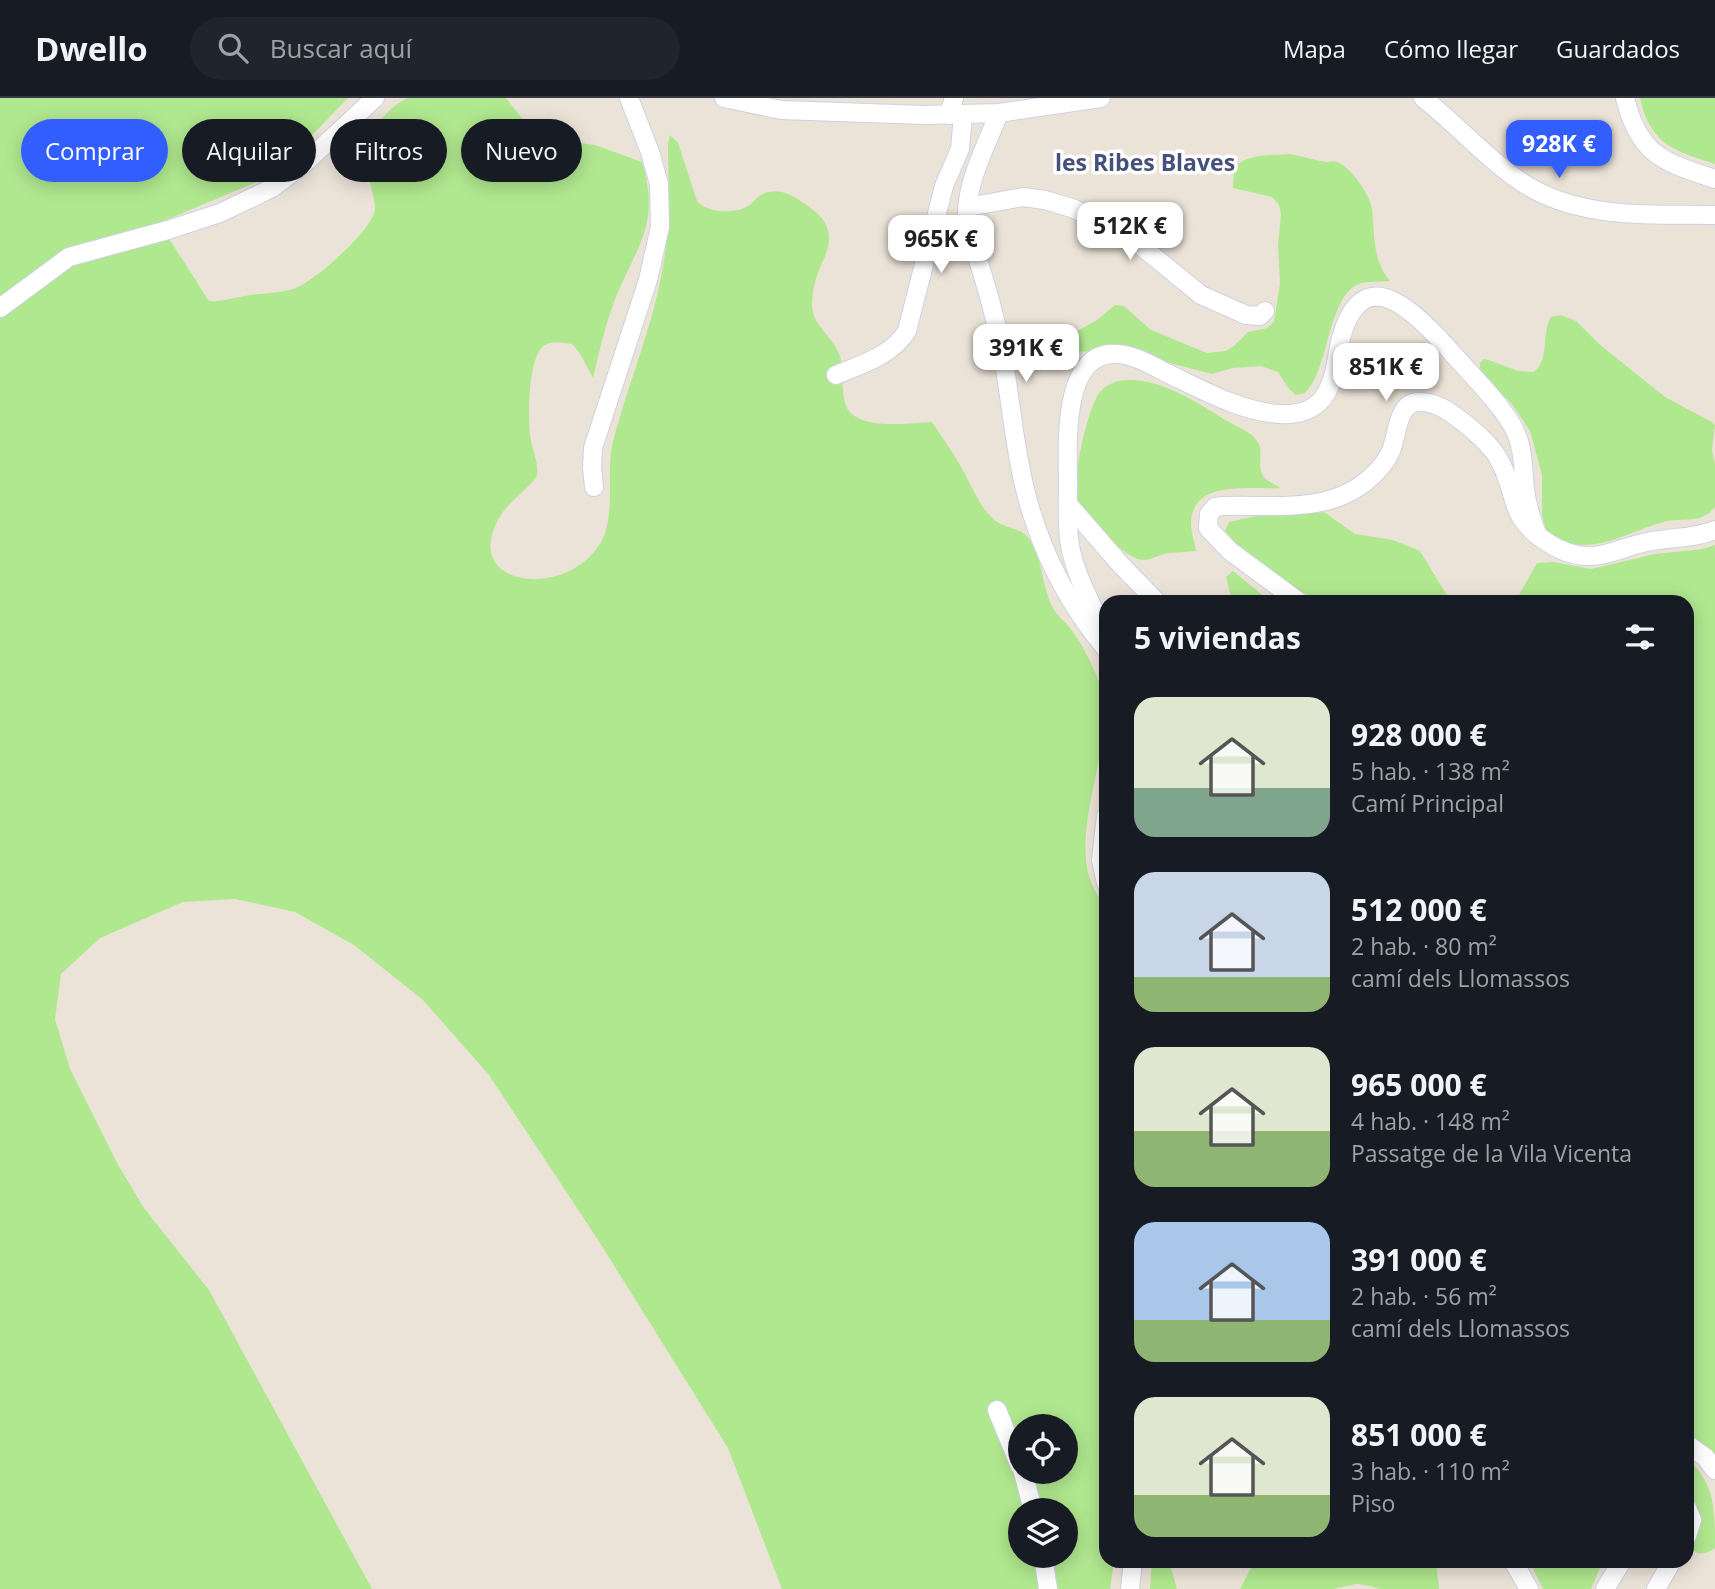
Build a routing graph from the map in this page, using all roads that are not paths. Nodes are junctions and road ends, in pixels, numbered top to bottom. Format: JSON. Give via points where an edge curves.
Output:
{"nodes":[{"id":1,"x":375,"y":98,"type":"edge"},
{"id":2,"x":629,"y":98,"type":"edge"},
{"id":3,"x":724,"y":98,"type":"edge"},
{"id":4,"x":1101,"y":98,"type":"edge"},
{"id":5,"x":1423,"y":98,"type":"edge"},
{"id":6,"x":1625,"y":98,"type":"edge"},
{"id":7,"x":955,"y":109,"type":"edge"},
{"id":8,"x":999,"y":114,"type":"junction"},
{"id":9,"x":1715,"y":179,"type":"edge"},
{"id":10,"x":968,"y":207,"type":"junction"},
{"id":11,"x":1715,"y":215,"type":"edge"},
{"id":12,"x":0,"y":308,"type":"edge"},
{"id":13,"x":1265,"y":311,"type":"dead end"},
{"id":14,"x":836,"y":375,"type":"dead end"},
{"id":15,"x":594,"y":487,"type":"dead end"},
{"id":16,"x":1068,"y":504,"type":"junction"},
{"id":17,"x":1715,"y":530,"type":"edge"},
{"id":18,"x":1538,"y":536,"type":"junction"},
{"id":19,"x":1150,"y":595,"type":"edge"},
{"id":20,"x":1290,"y":595,"type":"edge"},
{"id":21,"x":1099,"y":620,"type":"edge"},
{"id":22,"x":1099,"y":641,"type":"edge"},
{"id":23,"x":997,"y":1410,"type":"dead end"},
{"id":24,"x":1008,"y":1437,"type":"edge"},
{"id":25,"x":1694,"y":1449,"type":"edge"},
{"id":26,"x":1715,"y":1470,"type":"edge"},
{"id":27,"x":1045,"y":1568,"type":"edge"},
{"id":28,"x":1132,"y":1568,"type":"edge"},
{"id":29,"x":1517,"y":1568,"type":"edge"},
{"id":30,"x":1618,"y":1568,"type":"edge"},
{"id":31,"x":1668,"y":1568,"type":"edge"},
{"id":32,"x":1048,"y":1589,"type":"edge"},
{"id":33,"x":1130,"y":1589,"type":"edge"},
{"id":34,"x":1529,"y":1589,"type":"edge"},
{"id":35,"x":1605,"y":1589,"type":"edge"},
{"id":36,"x":1656,"y":1589,"type":"edge"}],
"edges":[{"from":1,"to":12,"type":"street","via":[[289,177],[264,193],[220,213],[69,257]]},
{"from":2,"to":15,"type":"street","via":[[657,177],[660,227],[648,280],[593,448]]},
{"from":3,"to":7,"type":"street","via":[[781,110],[925,115]]},
{"from":4,"to":8,"type":"street"},
{"from":5,"to":11,"type":"street","via":[[1517,179],[1560,201],[1617,212]]},
{"from":6,"to":9,"type":"street","via":[[1639,132],[1656,156]]},
{"from":7,"to":8,"type":"street"},
{"from":7,"to":14,"type":"street","via":[[960,149],[944,186],[907,331],[884,354]]},
{"from":8,"to":10,"type":"street"},
{"from":10,"to":13,"type":"street","via":[[1013,198],[1058,203],[1125,233],[1201,295],[1246,316],[1260,316]]},
{"from":10,"to":22,"type":"street","via":[[971,236],[999,340],[1030,508],[1069,596]]},
{"from":16,"to":18,"type":"street","via":[[1069,414],[1079,380],[1092,361],[1111,354],[1131,357],[1252,409],[1298,413],[1315,406],[1327,390],[1353,309],[1380,296],[1398,301],[1421,320],[1510,421],[1521,448],[1525,493]]},
{"from":16,"to":19,"type":"street"},
{"from":16,"to":21,"type":"street","via":[[1072,554]]},
{"from":17,"to":18,"type":"street","via":[[1597,556],[1570,554]]},
{"from":18,"to":20,"type":"street","via":[[1520,518],[1500,463],[1486,442],[1445,409],[1414,402],[1402,413],[1382,466],[1343,496],[1316,504],[1215,507],[1209,514],[1208,528],[1219,541]]},
{"from":23,"to":24,"type":"street"},
{"from":25,"to":26,"type":"street"},
{"from":27,"to":32,"type":"street"},
{"from":28,"to":33,"type":"street"},
{"from":29,"to":34,"type":"street"},
{"from":30,"to":35,"type":"street"},
{"from":31,"to":36,"type":"street"}]}
